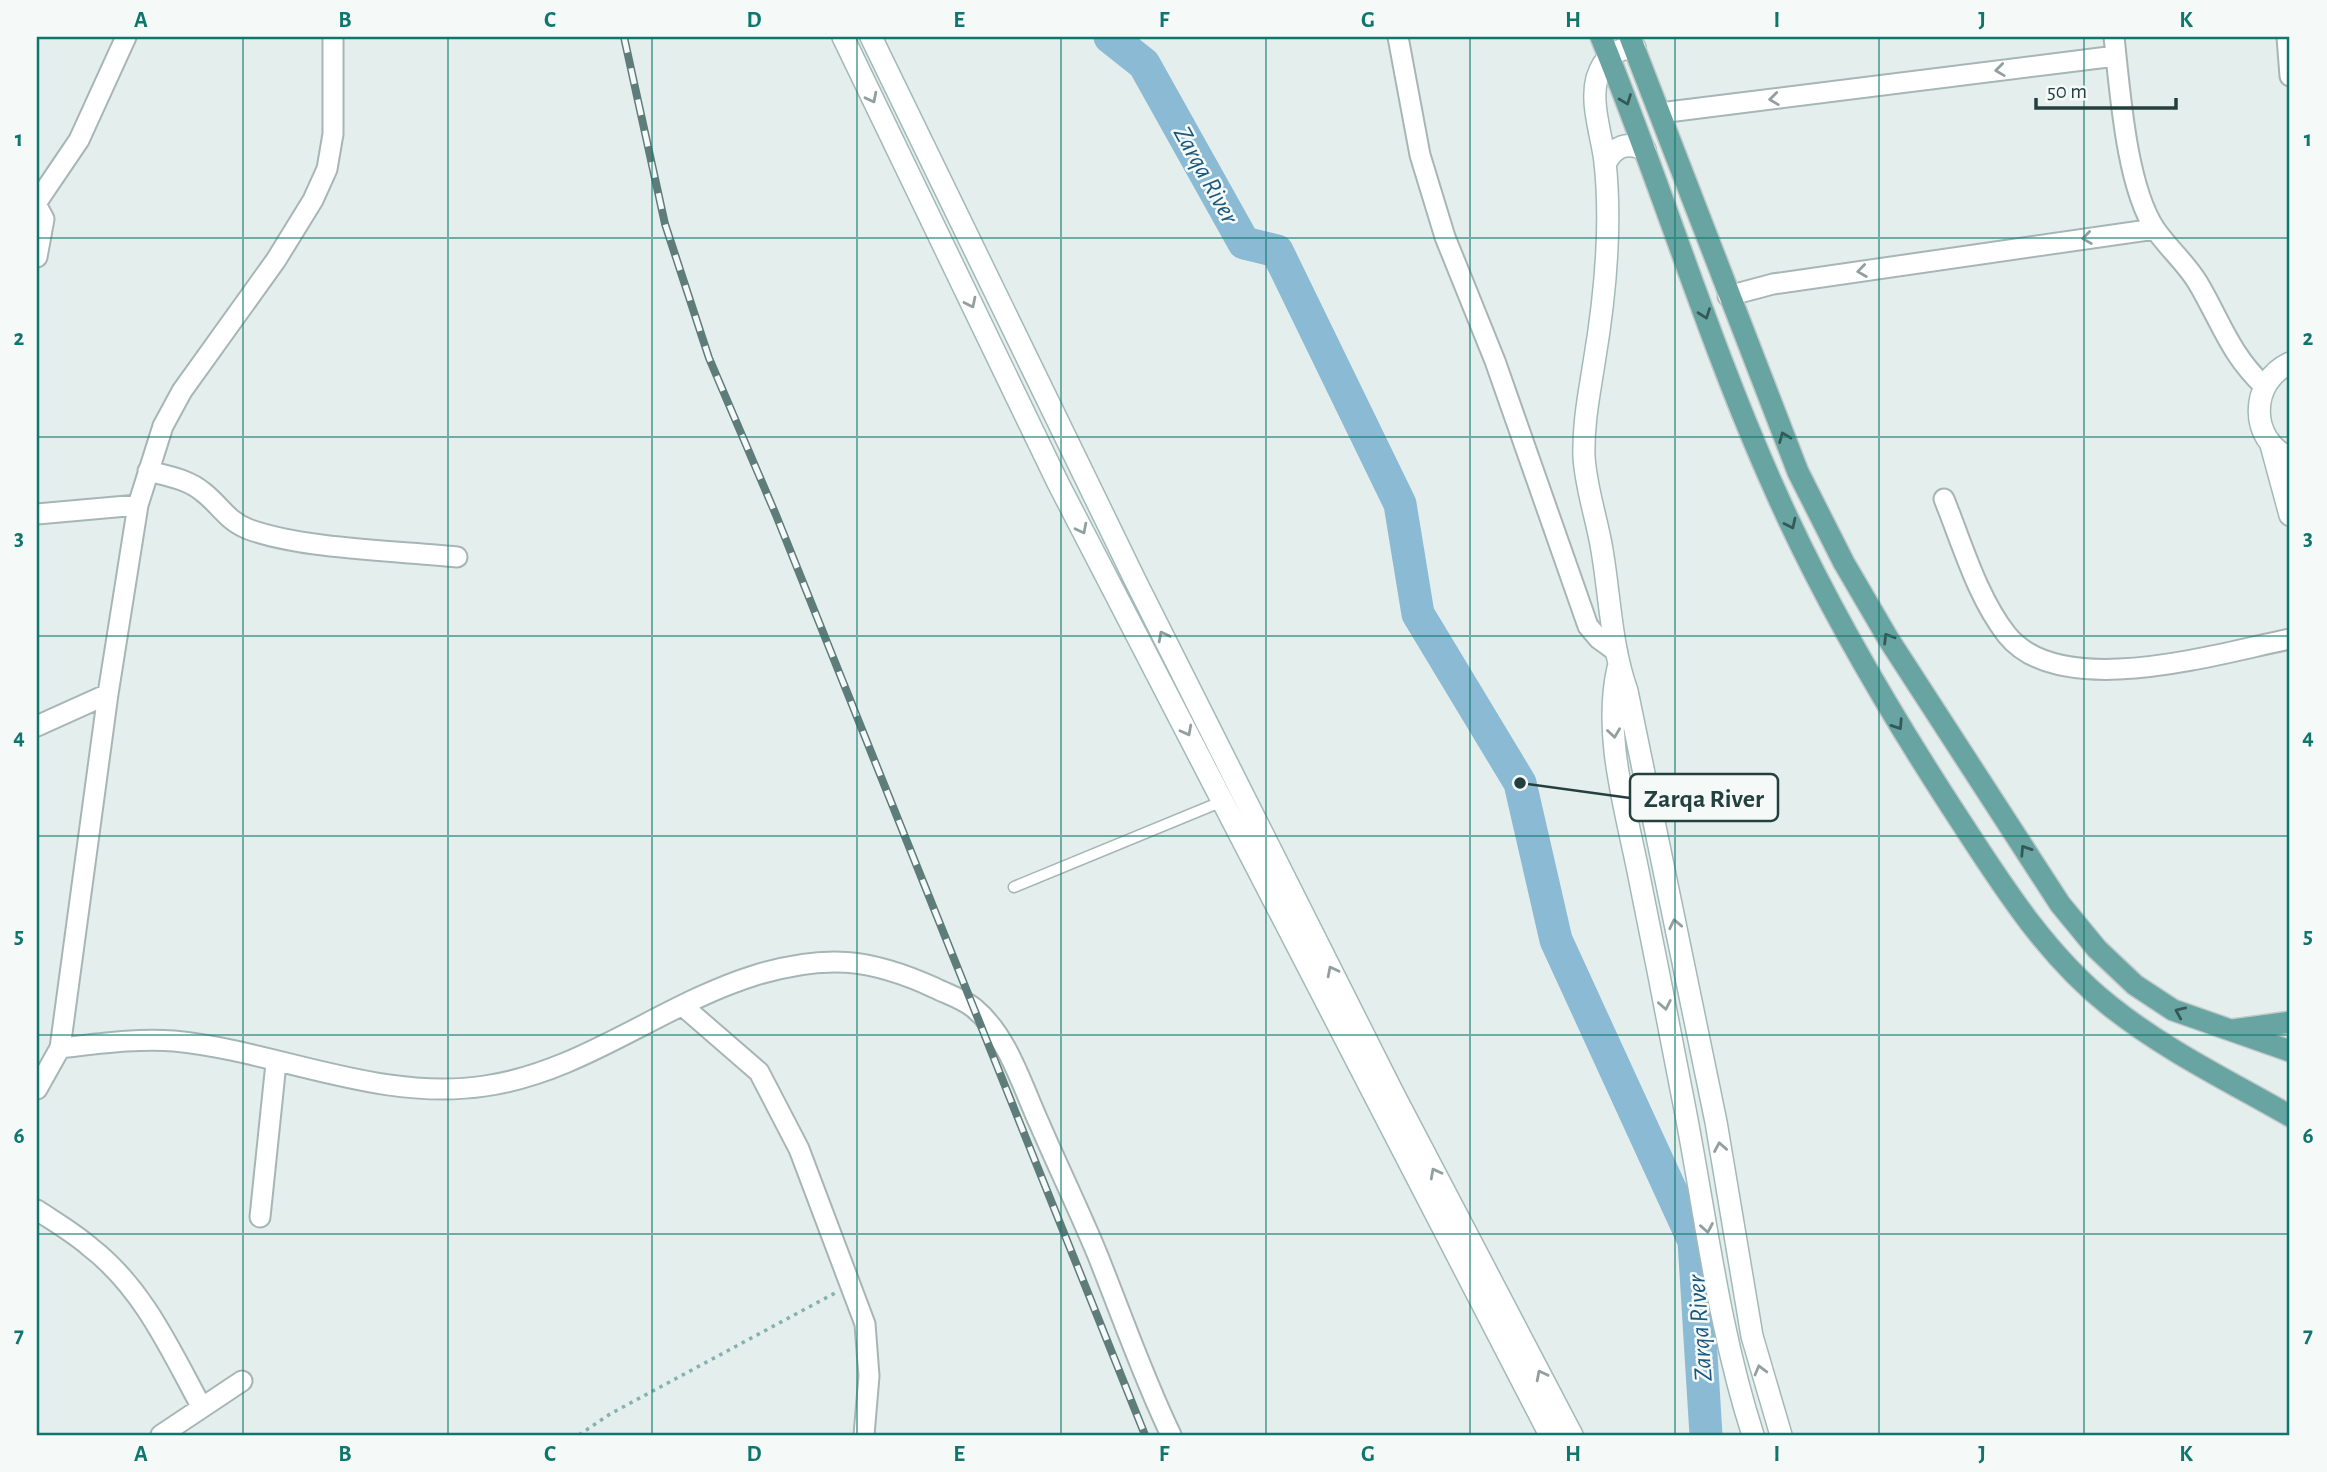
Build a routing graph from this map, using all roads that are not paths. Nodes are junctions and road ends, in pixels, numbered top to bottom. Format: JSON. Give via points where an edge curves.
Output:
{"nodes":[{"id":1,"x":126,"y":37,"type":"edge"},
{"id":2,"x":333,"y":37,"type":"edge"},
{"id":3,"x":843,"y":37,"type":"edge"},
{"id":4,"x":871,"y":37,"type":"edge"},
{"id":5,"x":1398,"y":37,"type":"edge"},
{"id":6,"x":2287,"y":37,"type":"edge"},
{"id":7,"x":1632,"y":42,"type":"edge"},
{"id":8,"x":1605,"y":46,"type":"edge"},
{"id":9,"x":2115,"y":46,"type":"edge"},
{"id":10,"x":2290,"y":76,"type":"edge"},
{"id":11,"x":1660,"y":113,"type":"junction"},
{"id":12,"x":1645,"y":150,"type":"junction"},
{"id":13,"x":1605,"y":164,"type":"junction"},
{"id":14,"x":37,"y":204,"type":"edge"},
{"id":15,"x":2155,"y":229,"type":"junction"},
{"id":16,"x":37,"y":257,"type":"edge"},
{"id":17,"x":1728,"y":296,"type":"junction"},
{"id":18,"x":2290,"y":363,"type":"edge"},
{"id":19,"x":2264,"y":386,"type":"junction"},
{"id":20,"x":2271,"y":445,"type":"junction"},
{"id":21,"x":2290,"y":458,"type":"edge"},
{"id":22,"x":148,"y":471,"type":"junction"},
{"id":23,"x":1080,"y":471,"type":"junction"},
{"id":24,"x":1058,"y":483,"type":"junction"},
{"id":25,"x":1944,"y":499,"type":"dead end"},
{"id":26,"x":138,"y":505,"type":"junction"},
{"id":27,"x":37,"y":514,"type":"edge"},
{"id":28,"x":2290,"y":515,"type":"edge"},
{"id":29,"x":457,"y":557,"type":"dead end"},
{"id":30,"x":2290,"y":639,"type":"edge"},
{"id":31,"x":1617,"y":659,"type":"junction"},
{"id":32,"x":108,"y":694,"type":"junction"},
{"id":33,"x":37,"y":726,"type":"edge"},
{"id":34,"x":1232,"y":797,"type":"junction"},
{"id":35,"x":1014,"y":887,"type":"dead end"},
{"id":36,"x":684,"y":1007,"type":"junction"},
{"id":37,"x":2290,"y":1022,"type":"edge"},
{"id":38,"x":2225,"y":1031,"type":"junction"},
{"id":39,"x":60,"y":1048,"type":"junction"},
{"id":40,"x":2290,"y":1051,"type":"edge"},
{"id":41,"x":276,"y":1063,"type":"junction"},
{"id":42,"x":42,"y":1071,"type":"edge"},
{"id":43,"x":37,"y":1089,"type":"edge"},
{"id":44,"x":2290,"y":1116,"type":"edge"},
{"id":45,"x":37,"y":1210,"type":"edge"},
{"id":46,"x":260,"y":1217,"type":"dead end"},
{"id":47,"x":242,"y":1381,"type":"dead end"},
{"id":48,"x":201,"y":1406,"type":"junction"},
{"id":49,"x":161,"y":1435,"type":"edge"},
{"id":50,"x":864,"y":1435,"type":"edge"},
{"id":51,"x":1171,"y":1435,"type":"edge"},
{"id":52,"x":1550,"y":1435,"type":"edge"},
{"id":53,"x":1572,"y":1435,"type":"edge"},
{"id":54,"x":1753,"y":1435,"type":"edge"},
{"id":55,"x":1782,"y":1435,"type":"edge"}],
"edges":[{"from":1,"to":14,"type":"street","via":[[79,140]]},
{"from":2,"to":22,"type":"street","via":[[333,134],[327,169],[276,260],[182,391],[163,426]]},
{"from":3,"to":24,"type":"street","one_way":true},
{"from":4,"to":23,"type":"street"},
{"from":5,"to":31,"type":"street","via":[[1420,155],[1445,237],[1495,360],[1588,626]]},
{"from":6,"to":10,"type":"street"},
{"from":7,"to":8,"type":"street","via":[[1625,48]]},
{"from":7,"to":11,"type":"main road"},
{"from":8,"to":12,"type":"main road","one_way":true},
{"from":8,"to":13,"type":"street","via":[[1595,95]]},
{"from":9,"to":11,"type":"street","one_way":true},
{"from":9,"to":15,"type":"street","via":[[2133,169]]},
{"from":11,"to":17,"type":"main road"},
{"from":12,"to":13,"type":"street","via":[[1626,145],[1609,155]]},
{"from":12,"to":44,"type":"main road","one_way":true,"via":[[1774,490],[1842,629],[2003,887],[2071,970],[2109,1005],[2203,1068]]},
{"from":13,"to":31,"type":"street","via":[[1605,265],[1583,428],[1584,461],[1611,598]]},
{"from":14,"to":16,"type":"street","via":[[44,219]]},
{"from":15,"to":17,"type":"street","one_way":true,"via":[[1773,284]]},
{"from":15,"to":19,"type":"street","via":[[2194,276],[2229,345]]},
{"from":38,"to":17,"type":"main road","one_way":true,"via":[[2173,1010],[2135,985],[2096,949],[2060,904],[1844,563],[1798,472]]},
{"from":18,"to":19,"type":"street"},
{"from":19,"to":20,"type":"street","via":[[2260,423]]},
{"from":20,"to":21,"type":"street"},
{"from":20,"to":28,"type":"street"},
{"from":22,"to":26,"type":"street"},
{"from":22,"to":29,"type":"street","via":[[204,492],[230,520],[249,530],[318,543]]},
{"from":23,"to":24,"type":"street"},
{"from":34,"to":23,"type":"street","one_way":true},
{"from":24,"to":34,"type":"street","one_way":true},
{"from":25,"to":30,"type":"street","via":[[1991,609],[2009,636],[2028,652],[2051,662],[2120,671]]},
{"from":26,"to":27,"type":"street"},
{"from":26,"to":32,"type":"street"},
{"from":31,"to":54,"type":"street","one_way":true,"via":[[1612,717],[1624,799],[1725,1331]]},
{"from":55,"to":31,"type":"street","one_way":true,"via":[[1752,1336],[1716,1122]]},
{"from":32,"to":33,"type":"street"},
{"from":32,"to":39,"type":"street"},
{"from":34,"to":35,"type":"lane"},
{"from":34,"to":52,"type":"street","via":[[1259,877]]},
{"from":53,"to":34,"type":"street","one_way":true},
{"from":36,"to":41,"type":"street","via":[[562,1065],[483,1087],[424,1088]]},
{"from":36,"to":50,"type":"street","via":[[759,1072],[799,1149],[865,1324],[869,1376]]},
{"from":36,"to":51,"type":"street","via":[[752,976],[834,960],[893,970],[972,1006],[992,1027],[1010,1058]]},
{"from":37,"to":38,"type":"main road"},
{"from":38,"to":40,"type":"main road"},
{"from":39,"to":41,"type":"street","via":[[175,1041]]},
{"from":39,"to":42,"type":"street"},
{"from":41,"to":46,"type":"street"},
{"from":42,"to":43,"type":"street"},
{"from":45,"to":48,"type":"street","via":[[91,1247],[120,1274],[142,1301]]},
{"from":47,"to":48,"type":"street"},
{"from":48,"to":49,"type":"street"}]}
